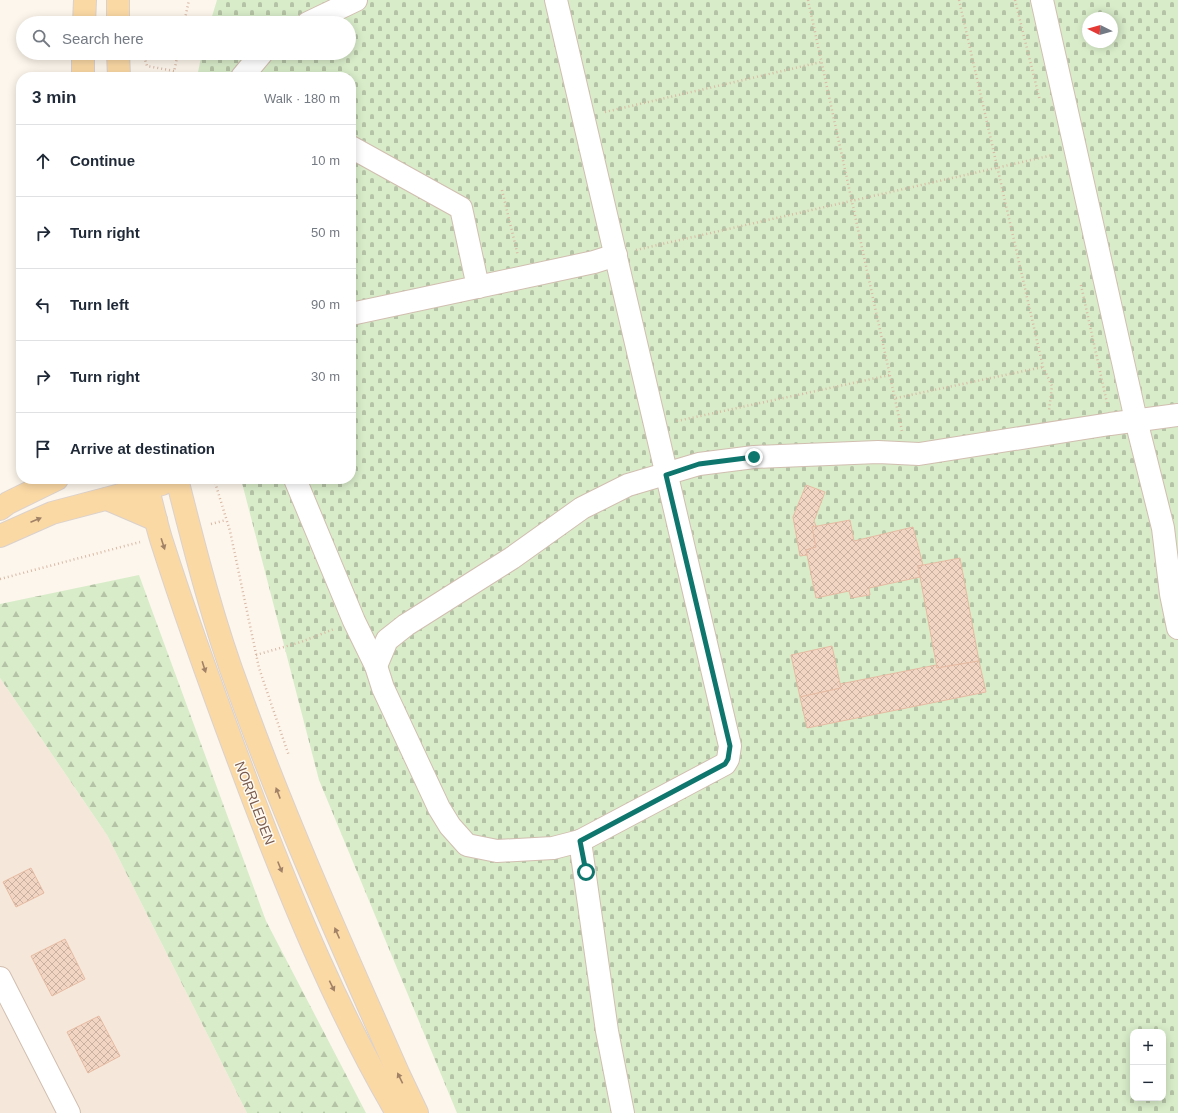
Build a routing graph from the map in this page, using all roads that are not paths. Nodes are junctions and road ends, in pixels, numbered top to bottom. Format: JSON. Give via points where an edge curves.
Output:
{"nodes":[{"id":1,"x":85,"y":0,"type":"edge"},
{"id":2,"x":118,"y":0,"type":"edge"},
{"id":3,"x":356,"y":0,"type":"edge"},
{"id":4,"x":556,"y":0,"type":"edge"},
{"id":5,"x":1042,"y":0,"type":"edge"},
{"id":6,"x":84,"y":16,"type":"edge"},
{"id":7,"x":118,"y":16,"type":"edge"},
{"id":8,"x":323,"y":16,"type":"edge"},
{"id":9,"x":83,"y":60,"type":"edge"},
{"id":10,"x":118,"y":60,"type":"edge"},
{"id":11,"x":256,"y":60,"type":"edge"},
{"id":12,"x":83,"y":72,"type":"edge"},
{"id":13,"x":119,"y":72,"type":"edge"},
{"id":14,"x":246,"y":72,"type":"edge"},
{"id":15,"x":356,"y":150,"type":"edge"},
{"id":16,"x":616,"y":255,"type":"junction"},
{"id":17,"x":478,"y":287,"type":"junction"},
{"id":18,"x":356,"y":313,"type":"edge"},
{"id":19,"x":1178,"y":415,"type":"edge"},
{"id":20,"x":1136,"y":420,"type":"junction"},
{"id":21,"x":666,"y":475,"type":"junction"},
{"id":22,"x":31,"y":484,"type":"edge"},
{"id":23,"x":47,"y":484,"type":"edge"},
{"id":24,"x":147,"y":484,"type":"edge"},
{"id":25,"x":178,"y":484,"type":"edge"},
{"id":26,"x":296,"y":484,"type":"edge"},
{"id":27,"x":107,"y":499,"type":"junction"},
{"id":28,"x":4,"y":506,"type":"edge"},
{"id":29,"x":158,"y":529,"type":"junction"},
{"id":30,"x":1170,"y":529,"type":"edge"},
{"id":31,"x":0,"y":536,"type":"edge"},
{"id":32,"x":1178,"y":628,"type":"edge"},
{"id":33,"x":376,"y":666,"type":"junction"},
{"id":34,"x":580,"y":841,"type":"junction"},
{"id":35,"x":0,"y":978,"type":"edge"},
{"id":36,"x":69,"y":1113,"type":"edge"},
{"id":37,"x":397,"y":1113,"type":"edge"},
{"id":38,"x":417,"y":1113,"type":"edge"},
{"id":39,"x":623,"y":1113,"type":"edge"}],
"edges":[{"from":1,"to":6,"type":"main road"},
{"from":2,"to":7,"type":"main road"},
{"from":3,"to":8,"type":"street"},
{"from":4,"to":16,"type":"street"},
{"from":5,"to":20,"type":"street"},
{"from":9,"to":12,"type":"main road"},
{"from":10,"to":13,"type":"main road"},
{"from":11,"to":14,"type":"street"},
{"from":15,"to":17,"type":"street","via":[[461,208]]},
{"from":16,"to":17,"type":"street"},
{"from":16,"to":21,"type":"street"},
{"from":17,"to":18,"type":"street"},
{"from":19,"to":20,"type":"street"},
{"from":20,"to":21,"type":"street","via":[[919,454],[878,452],[754,457],[699,464]]},
{"from":20,"to":30,"type":"street"},
{"from":21,"to":33,"type":"street","via":[[628,485],[582,508],[512,558],[406,625],[387,640]]},
{"from":21,"to":34,"type":"street","via":[[730,746],[728,759],[725,764]]},
{"from":22,"to":28,"type":"main road"},
{"from":23,"to":28,"type":"main road"},
{"from":24,"to":27,"type":"main road"},
{"from":24,"to":29,"type":"main road","name":"NORRLEDEN"},
{"from":38,"to":25,"type":"main road","name":"NORRLEDEN","one_way":true,"via":[[292,830],[238,690],[202,578]]},
{"from":26,"to":33,"type":"street","via":[[354,621]]},
{"from":27,"to":29,"type":"main road"},
{"from":31,"to":27,"type":"main road","one_way":true,"via":[[52,513]]},
{"from":29,"to":37,"type":"main road","name":"NORRLEDEN","one_way":true,"via":[[210,684],[280,868],[326,974]]},
{"from":30,"to":32,"type":"street","via":[[1171,594]]},
{"from":33,"to":34,"type":"street","via":[[383,688],[439,808],[450,826],[467,845],[497,851],[522,851],[553,848]]},
{"from":34,"to":39,"type":"street","via":[[608,1031]]},
{"from":35,"to":36,"type":"street"}]}
